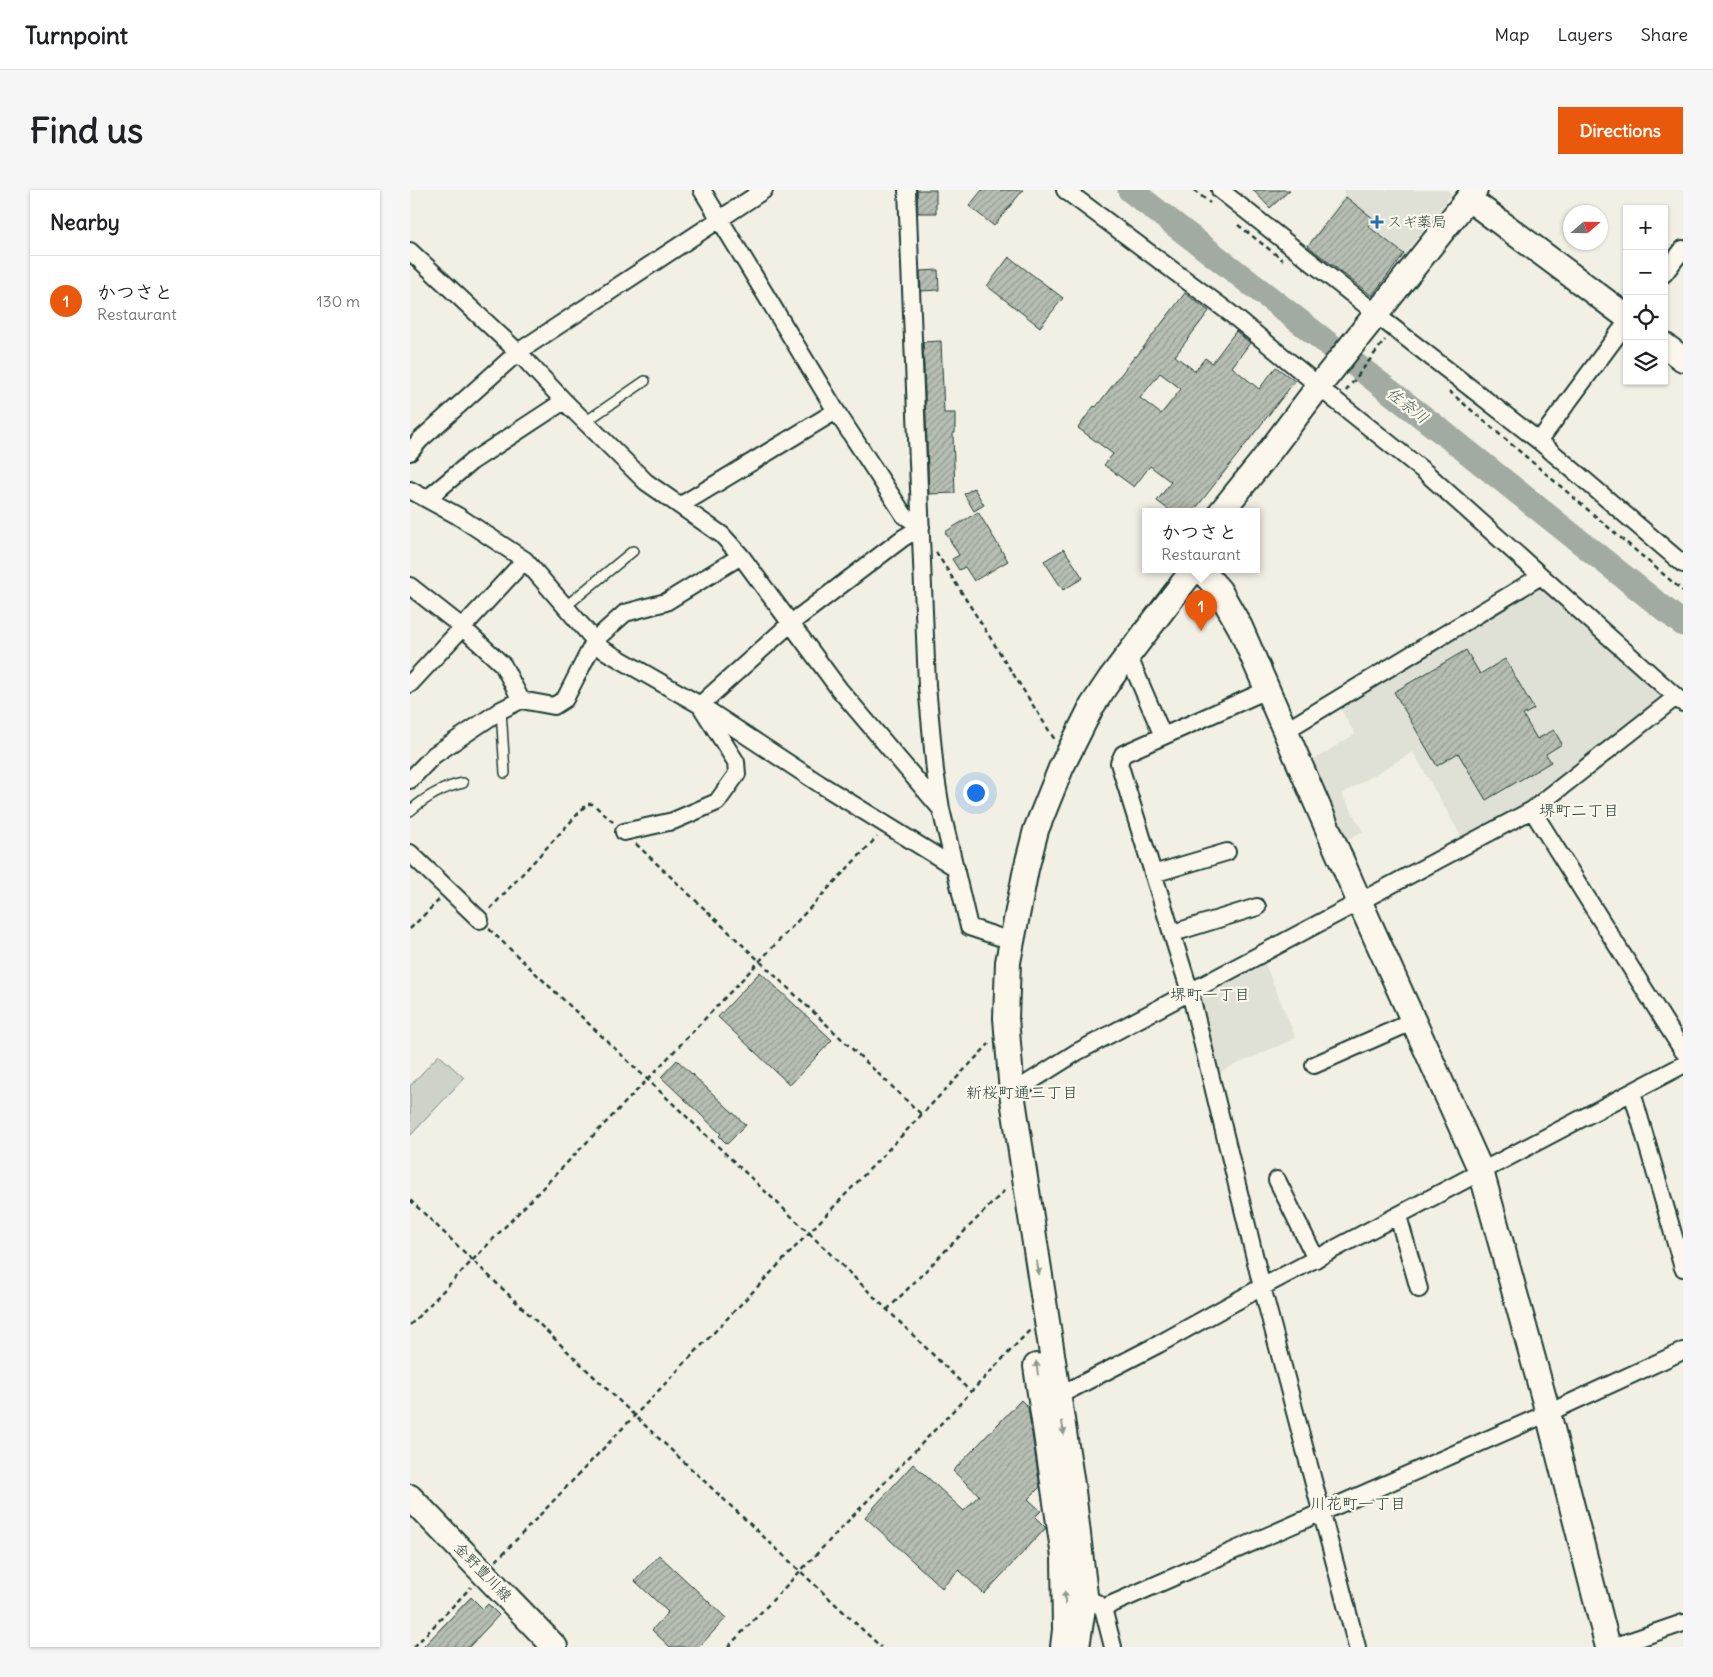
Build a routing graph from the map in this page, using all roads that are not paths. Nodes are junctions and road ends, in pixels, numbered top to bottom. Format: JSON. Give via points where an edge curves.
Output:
{"nodes":[{"id":1,"x":702,"y":190,"type":"edge"},
{"id":2,"x":764,"y":190,"type":"edge"},
{"id":3,"x":907,"y":190,"type":"edge"},
{"id":4,"x":1065,"y":190,"type":"edge"},
{"id":5,"x":1220,"y":190,"type":"edge"},
{"id":6,"x":1475,"y":195,"type":"edge"},
{"id":7,"x":720,"y":218,"type":"junction"},
{"id":8,"x":1683,"y":249,"type":"edge"},
{"id":9,"x":410,"y":251,"type":"edge"},
{"id":10,"x":1668,"y":269,"type":"edge"},
{"id":11,"x":1623,"y":314,"type":"edge"},
{"id":12,"x":1379,"y":327,"type":"junction"},
{"id":13,"x":1623,"y":327,"type":"edge"},
{"id":14,"x":1668,"y":348,"type":"edge"},
{"id":15,"x":518,"y":352,"type":"junction"},
{"id":16,"x":1683,"y":359,"type":"edge"},
{"id":17,"x":645,"y":381,"type":"dead end"},
{"id":18,"x":1331,"y":389,"type":"junction"},
{"id":19,"x":564,"y":401,"type":"junction"},
{"id":20,"x":836,"y":412,"type":"junction"},
{"id":21,"x":585,"y":422,"type":"junction"},
{"id":22,"x":1539,"y":441,"type":"junction"},
{"id":23,"x":410,"y":452,"type":"edge"},
{"id":24,"x":410,"y":490,"type":"edge"},
{"id":25,"x":427,"y":499,"type":"junction"},
{"id":26,"x":681,"y":505,"type":"junction"},
{"id":27,"x":1223,"y":508,"type":"edge"},
{"id":28,"x":1242,"y":508,"type":"edge"},
{"id":29,"x":921,"y":527,"type":"junction"},
{"id":30,"x":633,"y":551,"type":"dead end"},
{"id":31,"x":741,"y":556,"type":"junction"},
{"id":32,"x":525,"y":560,"type":"junction"},
{"id":33,"x":1683,"y":564,"type":"edge"},
{"id":34,"x":1173,"y":573,"type":"edge"},
{"id":35,"x":1191,"y":573,"type":"edge"},
{"id":36,"x":1204,"y":573,"type":"edge"},
{"id":37,"x":1541,"y":576,"type":"junction"},
{"id":38,"x":410,"y":586,"type":"edge"},
{"id":39,"x":566,"y":606,"type":"junction"},
{"id":40,"x":791,"y":623,"type":"junction"},
{"id":41,"x":462,"y":627,"type":"junction"},
{"id":42,"x":595,"y":640,"type":"junction"},
{"id":43,"x":1128,"y":656,"type":"junction"},
{"id":44,"x":410,"y":684,"type":"edge"},
{"id":45,"x":1267,"y":690,"type":"junction"},
{"id":46,"x":521,"y":700,"type":"junction"},
{"id":47,"x":1680,"y":700,"type":"edge"},
{"id":48,"x":700,"y":705,"type":"junction"},
{"id":49,"x":500,"y":710,"type":"junction"},
{"id":50,"x":1285,"y":731,"type":"junction"},
{"id":51,"x":1163,"y":736,"type":"junction"},
{"id":52,"x":505,"y":773,"type":"dead end"},
{"id":53,"x":410,"y":780,"type":"edge"},
{"id":54,"x":463,"y":783,"type":"dead end"},
{"id":55,"x":941,"y":808,"type":"junction"},
{"id":56,"x":1532,"y":810,"type":"junction"},
{"id":57,"x":410,"y":811,"type":"edge"},
{"id":58,"x":624,"y":832,"type":"road end"},
{"id":59,"x":1227,"y":852,"type":"dead end"},
{"id":60,"x":410,"y":853,"type":"edge"},
{"id":61,"x":956,"y":868,"type":"junction"},
{"id":62,"x":1153,"y":874,"type":"junction"},
{"id":63,"x":1360,"y":901,"type":"junction"},
{"id":64,"x":1257,"y":907,"type":"dead end"},
{"id":65,"x":480,"y":920,"type":"road end"},
{"id":66,"x":1173,"y":933,"type":"junction"},
{"id":67,"x":998,"y":937,"type":"junction"},
{"id":68,"x":1190,"y":992,"type":"junction"},
{"id":69,"x":1414,"y":1021,"type":"junction"},
{"id":70,"x":1683,"y":1051,"type":"edge"},
{"id":71,"x":1314,"y":1065,"type":"dead end"},
{"id":72,"x":1683,"y":1065,"type":"edge"},
{"id":73,"x":1632,"y":1092,"type":"junction"},
{"id":74,"x":1012,"y":1093,"type":"junction"},
{"id":75,"x":1481,"y":1171,"type":"junction"},
{"id":76,"x":1277,"y":1180,"type":"dead end"},
{"id":77,"x":1398,"y":1216,"type":"junction"},
{"id":78,"x":1316,"y":1259,"type":"junction"},
{"id":79,"x":1683,"y":1268,"type":"edge"},
{"id":80,"x":1262,"y":1287,"type":"junction"},
{"id":81,"x":1419,"y":1289,"type":"dead end"},
{"id":82,"x":1683,"y":1351,"type":"edge"},
{"id":83,"x":1058,"y":1396,"type":"junction"},
{"id":84,"x":1548,"y":1413,"type":"junction"},
{"id":85,"x":410,"y":1497,"type":"edge"},
{"id":86,"x":1320,"y":1512,"type":"junction"},
{"id":87,"x":1094,"y":1602,"type":"junction"},
{"id":88,"x":1683,"y":1623,"type":"edge"},
{"id":89,"x":555,"y":1647,"type":"edge"},
{"id":90,"x":1063,"y":1647,"type":"edge"},
{"id":91,"x":1077,"y":1647,"type":"edge"},
{"id":92,"x":1113,"y":1647,"type":"edge"},
{"id":93,"x":1357,"y":1647,"type":"edge"},
{"id":94,"x":1608,"y":1647,"type":"edge"},
{"id":95,"x":1613,"y":1647,"type":"edge"}],
"edges":[{"from":1,"to":7,"type":"street"},
{"from":2,"to":7,"type":"street"},
{"from":3,"to":29,"type":"street"},
{"from":4,"to":18,"type":"street"},
{"from":5,"to":12,"type":"street"},
{"from":6,"to":11,"type":"street"},
{"from":6,"to":12,"type":"street"},
{"from":7,"to":15,"type":"street"},
{"from":7,"to":20,"type":"street"},
{"from":8,"to":10,"type":"street"},
{"from":9,"to":15,"type":"street"},
{"from":12,"to":18,"type":"street"},
{"from":12,"to":22,"type":"street"},
{"from":13,"to":22,"type":"street"},
{"from":14,"to":16,"type":"street"},
{"from":15,"to":19,"type":"street"},
{"from":15,"to":23,"type":"street"},
{"from":17,"to":21,"type":"lane"},
{"from":18,"to":27,"type":"street","via":[[1263,460]]},
{"from":18,"to":28,"type":"street"},
{"from":18,"to":37,"type":"street"},
{"from":19,"to":21,"type":"street"},
{"from":19,"to":25,"type":"street","via":[[471,462]]},
{"from":20,"to":26,"type":"street"},
{"from":20,"to":29,"type":"street","via":[[904,515]]},
{"from":21,"to":26,"type":"street","via":[[646,482]]},
{"from":22,"to":33,"type":"street"},
{"from":24,"to":25,"type":"street"},
{"from":25,"to":32,"type":"street"},
{"from":26,"to":31,"type":"street","via":[[722,535]]},
{"from":29,"to":40,"type":"street"},
{"from":29,"to":55,"type":"street","via":[[927,686]]},
{"from":30,"to":39,"type":"lane"},
{"from":31,"to":40,"type":"street"},
{"from":31,"to":42,"type":"street","via":[[666,602],[625,613]]},
{"from":32,"to":39,"type":"street"},
{"from":32,"to":41,"type":"street"},
{"from":34,"to":67,"type":"street","via":[[1098,672],[1074,708],[1057,743],[1021,829]]},
{"from":35,"to":43,"type":"street"},
{"from":36,"to":45,"type":"street","via":[[1219,590],[1240,627]]},
{"from":37,"to":47,"type":"street"},
{"from":37,"to":50,"type":"street"},
{"from":38,"to":41,"type":"street"},
{"from":39,"to":42,"type":"street"},
{"from":40,"to":48,"type":"street"},
{"from":40,"to":55,"type":"street","via":[[839,689]]},
{"from":41,"to":44,"type":"street"},
{"from":41,"to":46,"type":"street","via":[[503,665]]},
{"from":42,"to":46,"type":"street","via":[[565,699],[554,706]]},
{"from":42,"to":48,"type":"street","via":[[602,649]]},
{"from":43,"to":51,"type":"street"},
{"from":43,"to":74,"type":"street","via":[[1092,706],[1061,768],[1036,830],[1008,962],[1006,1018]]},
{"from":45,"to":50,"type":"street"},
{"from":45,"to":51,"type":"street"},
{"from":46,"to":49,"type":"street"},
{"from":47,"to":56,"type":"street"},
{"from":48,"to":58,"type":"street","via":[[736,762],[736,774],[717,802],[674,821]]},
{"from":48,"to":61,"type":"street"},
{"from":49,"to":52,"type":"lane"},
{"from":49,"to":53,"type":"street","via":[[434,754]]},
{"from":50,"to":63,"type":"street"},
{"from":51,"to":62,"type":"street","via":[[1123,754],[1119,763]]},
{"from":54,"to":57,"type":"lane","via":[[449,786]]},
{"from":55,"to":61,"type":"street"},
{"from":56,"to":63,"type":"street"},
{"from":56,"to":70,"type":"street"},
{"from":59,"to":62,"type":"street"},
{"from":60,"to":65,"type":"street"},
{"from":61,"to":67,"type":"street","via":[[969,927]]},
{"from":62,"to":66,"type":"street"},
{"from":63,"to":68,"type":"street"},
{"from":63,"to":69,"type":"street"},
{"from":64,"to":66,"type":"street"},
{"from":66,"to":68,"type":"street"},
{"from":90,"to":67,"type":"street","one_way":true,"via":[[1064,1557],[1010,1185],[993,1040],[992,989]]},
{"from":68,"to":74,"type":"street","via":[[1077,1052]]},
{"from":68,"to":80,"type":"street"},
{"from":69,"to":71,"type":"street"},
{"from":69,"to":75,"type":"street"},
{"from":72,"to":73,"type":"street"},
{"from":73,"to":75,"type":"street"},
{"from":73,"to":79,"type":"street"},
{"from":74,"to":83,"type":"street","one_way":true},
{"from":75,"to":77,"type":"street"},
{"from":75,"to":84,"type":"street"},
{"from":76,"to":78,"type":"street"},
{"from":77,"to":78,"type":"street"},
{"from":77,"to":81,"type":"street"},
{"from":78,"to":80,"type":"street"},
{"from":80,"to":83,"type":"street"},
{"from":80,"to":86,"type":"street"},
{"from":82,"to":84,"type":"street"},
{"from":83,"to":87,"type":"street","one_way":true},
{"from":84,"to":86,"type":"street"},
{"from":84,"to":94,"type":"street"},
{"from":85,"to":89,"type":"street","name":"金野豊川線"},
{"from":86,"to":87,"type":"street"},
{"from":86,"to":93,"type":"street"},
{"from":87,"to":91,"type":"street"},
{"from":87,"to":92,"type":"street"},
{"from":88,"to":95,"type":"street"}]}
